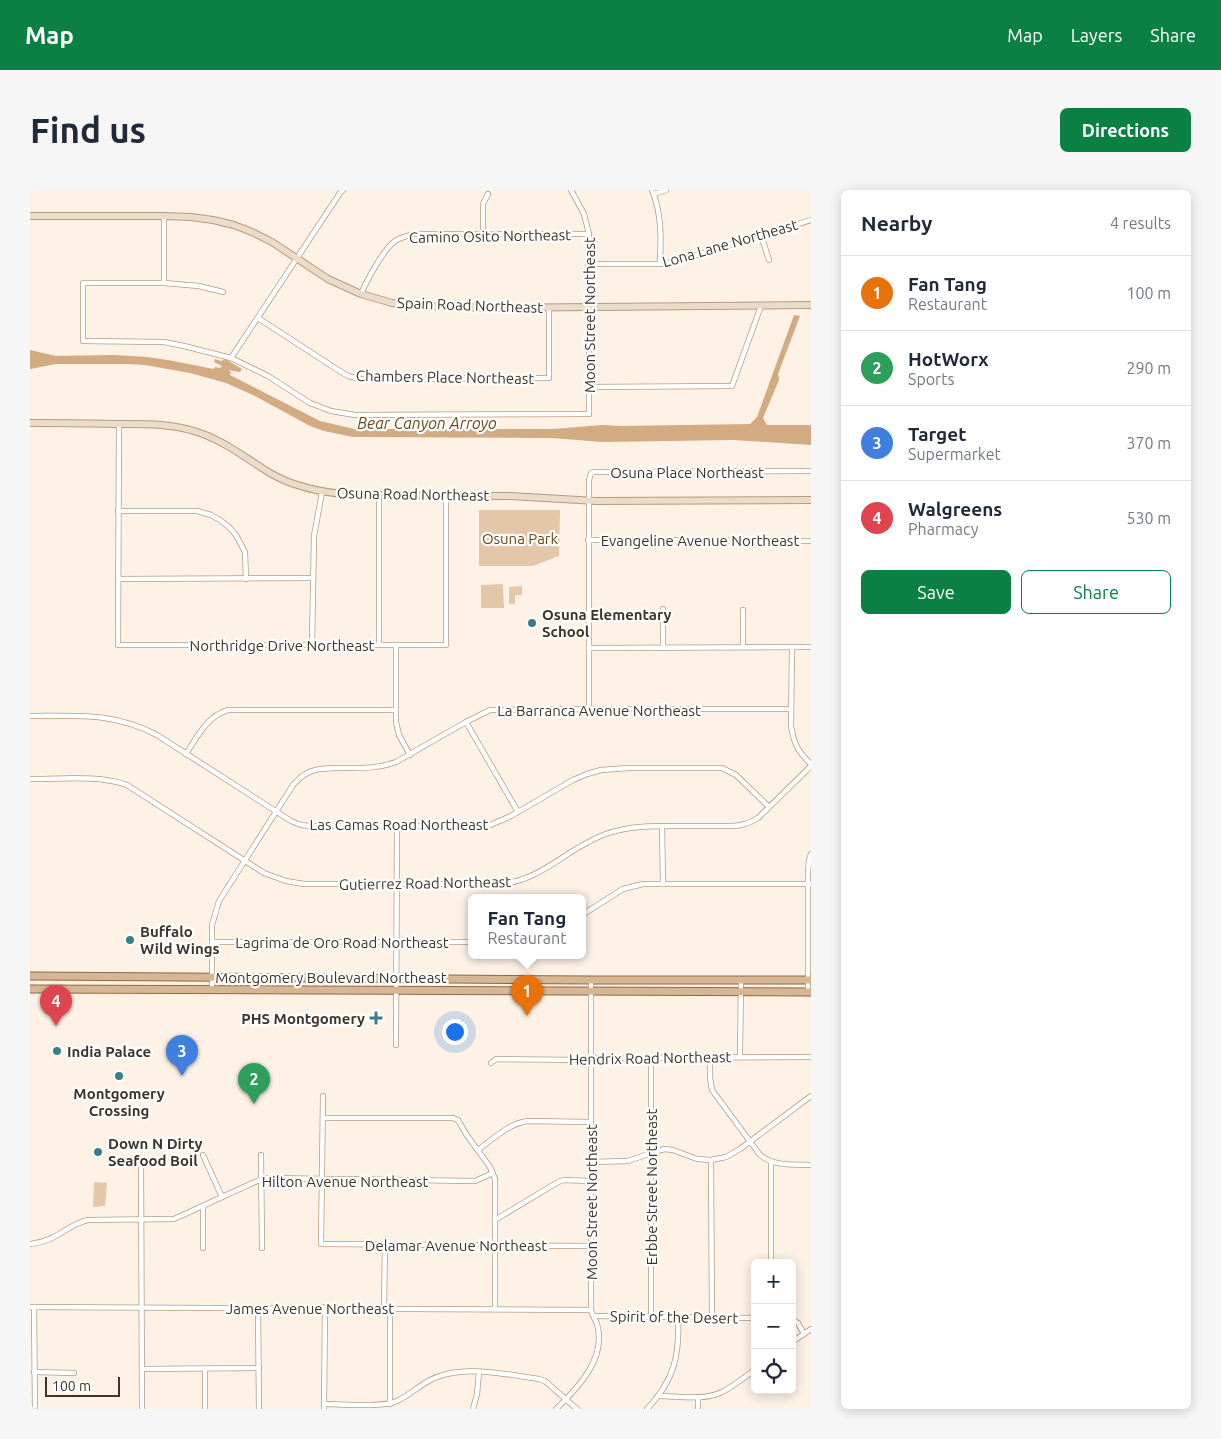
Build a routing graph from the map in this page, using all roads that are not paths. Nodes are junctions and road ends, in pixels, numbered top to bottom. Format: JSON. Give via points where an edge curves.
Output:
{"nodes":[{"id":1,"x":343,"y":190,"type":"edge"},
{"id":2,"x":571,"y":190,"type":"edge"},
{"id":3,"x":666,"y":190,"type":"edge"},
{"id":4,"x":653,"y":192,"type":"edge"},
{"id":5,"x":488,"y":194,"type":"dead end"},
{"id":6,"x":30,"y":216,"type":"edge"},
{"id":7,"x":164,"y":216,"type":"junction"},
{"id":8,"x":811,"y":220,"type":"edge"},
{"id":9,"x":483,"y":234,"type":"junction"},
{"id":10,"x":589,"y":234,"type":"junction"},
{"id":11,"x":761,"y":235,"type":"junction"},
{"id":12,"x":297,"y":258,"type":"junction"},
{"id":13,"x":769,"y":260,"type":"dead end"},
{"id":14,"x":588,"y":264,"type":"junction"},
{"id":15,"x":660,"y":264,"type":"junction"},
{"id":16,"x":164,"y":282,"type":"junction"},
{"id":17,"x":223,"y":292,"type":"dead end"},
{"id":18,"x":361,"y":294,"type":"junction"},
{"id":19,"x":810,"y":305,"type":"edge"},
{"id":20,"x":761,"y":306,"type":"junction"},
{"id":21,"x":549,"y":307,"type":"junction"},
{"id":22,"x":588,"y":307,"type":"junction"},
{"id":23,"x":258,"y":318,"type":"junction"},
{"id":24,"x":231,"y":358,"type":"junction"},
{"id":25,"x":589,"y":387,"type":"junction"},
{"id":26,"x":30,"y":423,"type":"edge"},
{"id":27,"x":119,"y":424,"type":"junction"},
{"id":28,"x":811,"y":471,"type":"edge"},
{"id":29,"x":322,"y":492,"type":"junction"},
{"id":30,"x":379,"y":495,"type":"junction"},
{"id":31,"x":446,"y":496,"type":"junction"},
{"id":32,"x":589,"y":500,"type":"junction"},
{"id":33,"x":811,"y":500,"type":"edge"},
{"id":34,"x":118,"y":511,"type":"junction"},
{"id":35,"x":588,"y":540,"type":"junction"},
{"id":36,"x":811,"y":541,"type":"edge"},
{"id":37,"x":313,"y":578,"type":"junction"},
{"id":38,"x":118,"y":579,"type":"junction"},
{"id":39,"x":246,"y":579,"type":"junction"},
{"id":40,"x":663,"y":609,"type":"dead end"},
{"id":41,"x":743,"y":610,"type":"dead end"},
{"id":42,"x":312,"y":645,"type":"junction"},
{"id":43,"x":379,"y":645,"type":"junction"},
{"id":44,"x":396,"y":645,"type":"junction"},
{"id":45,"x":663,"y":647,"type":"junction"},
{"id":46,"x":743,"y":647,"type":"junction"},
{"id":47,"x":792,"y":647,"type":"junction"},
{"id":48,"x":811,"y":647,"type":"edge"},
{"id":49,"x":589,"y":648,"type":"junction"},
{"id":50,"x":589,"y":709,"type":"junction"},
{"id":51,"x":396,"y":710,"type":"junction"},
{"id":52,"x":791,"y":710,"type":"junction"},
{"id":53,"x":30,"y":716,"type":"edge"},
{"id":54,"x":466,"y":722,"type":"junction"},
{"id":55,"x":186,"y":754,"type":"junction"},
{"id":56,"x":410,"y":754,"type":"junction"},
{"id":57,"x":811,"y":765,"type":"edge"},
{"id":58,"x":30,"y":779,"type":"edge"},
{"id":59,"x":769,"y":807,"type":"junction"},
{"id":60,"x":276,"y":812,"type":"junction"},
{"id":61,"x":518,"y":812,"type":"junction"},
{"id":62,"x":662,"y":826,"type":"junction"},
{"id":63,"x":397,"y":827,"type":"junction"},
{"id":64,"x":811,"y":854,"type":"edge"},
{"id":65,"x":244,"y":860,"type":"junction"},
{"id":66,"x":397,"y":884,"type":"junction"},
{"id":67,"x":662,"y":884,"type":"junction"},
{"id":68,"x":809,"y":884,"type":"edge"},
{"id":69,"x":586,"y":913,"type":"edge"},
{"id":70,"x":212,"y":942,"type":"junction"},
{"id":71,"x":396,"y":942,"type":"junction"},
{"id":72,"x":468,"y":942,"type":"edge"},
{"id":73,"x":809,"y":942,"type":"edge"},
{"id":74,"x":30,"y":976,"type":"edge"},
{"id":75,"x":212,"y":978,"type":"junction"},
{"id":76,"x":396,"y":979,"type":"junction"},
{"id":77,"x":590,"y":980,"type":"junction"},
{"id":78,"x":741,"y":980,"type":"junction"},
{"id":79,"x":809,"y":980,"type":"edge"},
{"id":80,"x":30,"y":989,"type":"edge"},
{"id":81,"x":212,"y":990,"type":"junction"},
{"id":82,"x":396,"y":990,"type":"junction"},
{"id":83,"x":591,"y":992,"type":"junction"},
{"id":84,"x":741,"y":992,"type":"junction"},
{"id":85,"x":809,"y":992,"type":"edge"},
{"id":86,"x":396,"y":1045,"type":"dead end"},
{"id":87,"x":710,"y":1057,"type":"junction"},
{"id":88,"x":740,"y":1057,"type":"junction"},
{"id":89,"x":811,"y":1057,"type":"edge"},
{"id":90,"x":651,"y":1058,"type":"junction"},
{"id":91,"x":590,"y":1059,"type":"junction"},
{"id":92,"x":491,"y":1063,"type":"dead end"},
{"id":93,"x":323,"y":1096,"type":"dead end"},
{"id":94,"x":811,"y":1096,"type":"edge"},
{"id":95,"x":323,"y":1118,"type":"junction"},
{"id":96,"x":590,"y":1122,"type":"junction"},
{"id":97,"x":750,"y":1142,"type":"junction"},
{"id":98,"x":478,"y":1150,"type":"junction"},
{"id":99,"x":651,"y":1153,"type":"junction"},
{"id":100,"x":203,"y":1155,"type":"dead end"},
{"id":101,"x":261,"y":1155,"type":"dead end"},
{"id":102,"x":141,"y":1160,"type":"dead end"},
{"id":103,"x":711,"y":1160,"type":"junction"},
{"id":104,"x":591,"y":1162,"type":"junction"},
{"id":105,"x":770,"y":1162,"type":"junction"},
{"id":106,"x":811,"y":1165,"type":"edge"},
{"id":107,"x":493,"y":1174,"type":"junction"},
{"id":108,"x":321,"y":1178,"type":"junction"},
{"id":109,"x":262,"y":1179,"type":"junction"},
{"id":110,"x":591,"y":1181,"type":"junction"},
{"id":111,"x":222,"y":1196,"type":"junction"},
{"id":112,"x":203,"y":1206,"type":"junction"},
{"id":113,"x":140,"y":1219,"type":"junction"},
{"id":114,"x":496,"y":1220,"type":"junction"},
{"id":115,"x":30,"y":1244,"type":"edge"},
{"id":116,"x":385,"y":1245,"type":"junction"},
{"id":117,"x":496,"y":1246,"type":"junction"},
{"id":118,"x":592,"y":1246,"type":"junction"},
{"id":119,"x":204,"y":1248,"type":"dead end"},
{"id":120,"x":262,"y":1248,"type":"dead end"},
{"id":121,"x":771,"y":1259,"type":"edge"},
{"id":122,"x":32,"y":1307,"type":"edge"},
{"id":123,"x":258,"y":1307,"type":"junction"},
{"id":124,"x":325,"y":1307,"type":"junction"},
{"id":125,"x":141,"y":1308,"type":"junction"},
{"id":126,"x":387,"y":1308,"type":"junction"},
{"id":127,"x":495,"y":1309,"type":"junction"},
{"id":128,"x":591,"y":1310,"type":"junction"},
{"id":129,"x":593,"y":1316,"type":"junction"},
{"id":130,"x":651,"y":1317,"type":"junction"},
{"id":131,"x":678,"y":1317,"type":"junction"},
{"id":132,"x":712,"y":1318,"type":"junction"},
{"id":133,"x":751,"y":1318,"type":"edge"},
{"id":134,"x":796,"y":1322,"type":"edge"},
{"id":135,"x":811,"y":1329,"type":"edge"},
{"id":136,"x":804,"y":1334,"type":"junction"},
{"id":137,"x":796,"y":1339,"type":"edge"},
{"id":138,"x":259,"y":1368,"type":"junction"},
{"id":139,"x":142,"y":1369,"type":"junction"},
{"id":140,"x":205,"y":1369,"type":"junction"},
{"id":141,"x":34,"y":1372,"type":"junction"},
{"id":142,"x":479,"y":1372,"type":"junction"},
{"id":143,"x":74,"y":1373,"type":"dead end"},
{"id":144,"x":751,"y":1373,"type":"edge"},
{"id":145,"x":660,"y":1396,"type":"junction"},
{"id":146,"x":698,"y":1397,"type":"junction"},
{"id":147,"x":566,"y":1399,"type":"junction"},
{"id":148,"x":390,"y":1404,"type":"junction"},
{"id":149,"x":324,"y":1406,"type":"edge"},
{"id":150,"x":35,"y":1409,"type":"edge"},
{"id":151,"x":142,"y":1409,"type":"edge"},
{"id":152,"x":205,"y":1409,"type":"edge"},
{"id":153,"x":259,"y":1409,"type":"edge"},
{"id":154,"x":473,"y":1409,"type":"edge"},
{"id":155,"x":556,"y":1409,"type":"edge"},
{"id":156,"x":576,"y":1409,"type":"edge"},
{"id":157,"x":647,"y":1409,"type":"edge"},
{"id":158,"x":698,"y":1409,"type":"edge"}],
"edges":[{"from":1,"to":12,"type":"street"},
{"from":2,"to":10,"type":"street","name":"Moon Street Northeast","via":[[584,214]]},
{"from":3,"to":4,"type":"street"},
{"from":4,"to":15,"type":"street","via":[[659,211]]},
{"from":5,"to":9,"type":"street","via":[[483,204]]},
{"from":6,"to":7,"type":"street","name":"Spain Road Northeast"},
{"from":7,"to":12,"type":"street","name":"Spain Road Northeast","via":[[234,225],[272,242]]},
{"from":7,"to":16,"type":"street"},
{"from":8,"to":11,"type":"street","name":"Lona Lane Northeast"},
{"from":9,"to":10,"type":"street","name":"Camino Osito Northeast"},
{"from":9,"to":18,"type":"street","name":"Camino Osito Northeast","via":[[404,236],[388,249]]},
{"from":10,"to":14,"type":"street","name":"Moon Street Northeast"},
{"from":11,"to":13,"type":"street"},
{"from":11,"to":15,"type":"street","name":"Lona Lane Northeast"},
{"from":12,"to":18,"type":"street","name":"Spain Road Northeast","via":[[328,279]]},
{"from":12,"to":23,"type":"street"},
{"from":14,"to":15,"type":"street","name":"Lona Lane Northeast"},
{"from":14,"to":22,"type":"street","name":"Moon Street Northeast"},
{"from":16,"to":17,"type":"street"},
{"from":16,"to":24,"type":"street","via":[[83,283],[83,341],[164,342]]},
{"from":18,"to":21,"type":"street","name":"Spain Road Northeast","via":[[392,303],[422,306]]},
{"from":19,"to":20,"type":"street","name":"Spain Road Northeast"},
{"from":20,"to":22,"type":"street","name":"Spain Road Northeast"},
{"from":20,"to":25,"type":"street","via":[[732,386]]},
{"from":21,"to":22,"type":"street","name":"Spain Road Northeast"},
{"from":21,"to":23,"type":"street","name":"Chambers Place Northeast","via":[[549,378],[361,379],[348,376]]},
{"from":22,"to":25,"type":"street","name":"Moon Street Northeast"},
{"from":23,"to":24,"type":"street"},
{"from":24,"to":25,"type":"street","name":"Moon Street Northeast","via":[[310,402],[331,411],[355,415],[589,414]]},
{"from":26,"to":27,"type":"street","name":"Osuna Road Northeast"},
{"from":27,"to":29,"type":"street","name":"Osuna Road Northeast","via":[[163,425],[200,433],[278,477]]},
{"from":27,"to":34,"type":"street"},
{"from":28,"to":32,"type":"street","name":"Osuna Place Northeast","via":[[594,472],[590,476]]},
{"from":29,"to":30,"type":"street","name":"Osuna Road Northeast"},
{"from":29,"to":37,"type":"street","via":[[314,536]]},
{"from":30,"to":31,"type":"street","name":"Osuna Road Northeast"},
{"from":30,"to":43,"type":"street"},
{"from":31,"to":32,"type":"street","name":"Osuna Road Northeast"},
{"from":31,"to":44,"type":"street","name":"Northridge Drive Northeast","via":[[446,645]]},
{"from":32,"to":33,"type":"street","name":"Osuna Road Northeast"},
{"from":32,"to":35,"type":"street"},
{"from":34,"to":38,"type":"street"},
{"from":34,"to":39,"type":"street","via":[[197,511],[211,515],[236,534],[245,552]]},
{"from":35,"to":36,"type":"street","name":"Evangeline Avenue Northeast"},
{"from":35,"to":49,"type":"street"},
{"from":37,"to":39,"type":"street"},
{"from":37,"to":42,"type":"street"},
{"from":38,"to":39,"type":"street"},
{"from":38,"to":42,"type":"street","name":"Northridge Drive Northeast","via":[[118,645]]},
{"from":40,"to":45,"type":"street"},
{"from":41,"to":46,"type":"street"},
{"from":42,"to":43,"type":"street","name":"Northridge Drive Northeast"},
{"from":43,"to":44,"type":"street","name":"Northridge Drive Northeast"},
{"from":44,"to":51,"type":"street"},
{"from":45,"to":46,"type":"street"},
{"from":45,"to":49,"type":"street"},
{"from":46,"to":47,"type":"street"},
{"from":47,"to":48,"type":"street"},
{"from":47,"to":52,"type":"street"},
{"from":49,"to":50,"type":"street"},
{"from":50,"to":52,"type":"street","name":"La Barranca Avenue Northeast"},
{"from":50,"to":54,"type":"street","name":"La Barranca Avenue Northeast","via":[[490,710]]},
{"from":51,"to":55,"type":"street","via":[[228,710],[208,722]]},
{"from":51,"to":56,"type":"street","via":[[399,735]]},
{"from":52,"to":57,"type":"street","via":[[793,738]]},
{"from":53,"to":55,"type":"street","name":"Las Camas Road Northeast","via":[[114,719],[148,730]]},
{"from":54,"to":56,"type":"street","name":"La Barranca Avenue Northeast"},
{"from":54,"to":61,"type":"street"},
{"from":55,"to":60,"type":"street","name":"Las Camas Road Northeast"},
{"from":56,"to":60,"type":"street","name":"La Barranca Avenue Northeast","via":[[378,768],[311,771],[293,784]]},
{"from":57,"to":59,"type":"street","name":"Gutierrez Road Northeast"},
{"from":58,"to":65,"type":"street","name":"Gutierrez Road Northeast","via":[[117,782],[135,789]]},
{"from":59,"to":61,"type":"street","name":"Las Camas Road Northeast","via":[[736,775],[722,768],[628,768],[587,774]]},
{"from":59,"to":62,"type":"street","name":"Gutierrez Road Northeast","via":[[758,818],[742,826]]},
{"from":60,"to":63,"type":"street","name":"Las Camas Road Northeast","via":[[309,826]]},
{"from":60,"to":65,"type":"street","name":"La Barranca Avenue Northeast"},
{"from":61,"to":63,"type":"street","name":"Las Camas Road Northeast","via":[[488,826]]},
{"from":62,"to":66,"type":"street","name":"Gutierrez Road Northeast","via":[[631,827],[605,834],[517,882]]},
{"from":62,"to":67,"type":"street"},
{"from":63,"to":66,"type":"street"},
{"from":64,"to":68,"type":"street"},
{"from":65,"to":66,"type":"street","name":"Gutierrez Road Northeast","via":[[264,873],[295,883]]},
{"from":65,"to":70,"type":"street","name":"La Barranca Avenue Northeast","via":[[219,901],[212,925]]},
{"from":66,"to":71,"type":"street"},
{"from":67,"to":68,"type":"street"},
{"from":67,"to":69,"type":"street","via":[[642,884],[623,890]]},
{"from":68,"to":73,"type":"street"},
{"from":70,"to":71,"type":"street","name":"Lagrima de Oro Road Northeast"},
{"from":70,"to":75,"type":"street","name":"La Barranca Avenue Northeast"},
{"from":71,"to":72,"type":"street","name":"Lagrima de Oro Road Northeast"},
{"from":71,"to":76,"type":"street"},
{"from":73,"to":79,"type":"street"},
{"from":74,"to":75,"type":"main road","name":"Montgomery Boulevard Northeast"},
{"from":75,"to":76,"type":"main road","name":"Montgomery Boulevard Northeast"},
{"from":75,"to":81,"type":"street","name":"La Barranca Avenue Northeast"},
{"from":76,"to":77,"type":"main road","name":"Montgomery Boulevard Northeast"},
{"from":76,"to":82,"type":"street"},
{"from":77,"to":78,"type":"main road","name":"Montgomery Boulevard Northeast"},
{"from":77,"to":83,"type":"street","name":"Moon Street Northeast"},
{"from":78,"to":79,"type":"main road","name":"Montgomery Boulevard Northeast"},
{"from":78,"to":84,"type":"street"},
{"from":79,"to":85,"type":"street"},
{"from":80,"to":81,"type":"main road","name":"Montgomery Boulevard Northeast"},
{"from":81,"to":82,"type":"main road","name":"Montgomery Boulevard Northeast"},
{"from":82,"to":83,"type":"main road","name":"Montgomery Boulevard Northeast"},
{"from":82,"to":86,"type":"street"},
{"from":83,"to":84,"type":"main road","name":"Montgomery Boulevard Northeast"},
{"from":83,"to":91,"type":"street","name":"Moon Street Northeast"},
{"from":84,"to":85,"type":"main road","name":"Montgomery Boulevard Northeast"},
{"from":84,"to":88,"type":"street"},
{"from":87,"to":88,"type":"street","name":"Hendrix Road Northeast"},
{"from":87,"to":90,"type":"street","name":"Hendrix Road Northeast"},
{"from":87,"to":97,"type":"street","via":[[712,1090]]},
{"from":88,"to":89,"type":"street","name":"Hendrix Road Northeast"},
{"from":90,"to":91,"type":"street","name":"Hendrix Road Northeast"},
{"from":90,"to":99,"type":"street","name":"Erbbe Street Northeast"},
{"from":91,"to":92,"type":"street","name":"Hendrix Road Northeast","via":[[496,1059]]},
{"from":91,"to":96,"type":"street","name":"Moon Street Northeast"},
{"from":93,"to":95,"type":"street"},
{"from":94,"to":97,"type":"street"},
{"from":95,"to":98,"type":"street","via":[[453,1118],[458,1120]]},
{"from":95,"to":108,"type":"street"},
{"from":96,"to":98,"type":"street","via":[[518,1122]]},
{"from":96,"to":104,"type":"street","name":"Moon Street Northeast"},
{"from":97,"to":103,"type":"street","via":[[734,1154]]},
{"from":97,"to":105,"type":"street"},
{"from":98,"to":107,"type":"street"},
{"from":99,"to":103,"type":"street","via":[[665,1149]]},
{"from":99,"to":104,"type":"street","via":[[628,1161]]},
{"from":99,"to":130,"type":"street","name":"Erbbe Street Northeast"},
{"from":100,"to":111,"type":"street"},
{"from":101,"to":109,"type":"street"},
{"from":102,"to":113,"type":"street"},
{"from":103,"to":132,"type":"street"},
{"from":104,"to":110,"type":"street","name":"Moon Street Northeast"},
{"from":105,"to":106,"type":"street"},
{"from":105,"to":121,"type":"street"},
{"from":107,"to":108,"type":"street","name":"Hilton Avenue Northeast","via":[[475,1181]]},
{"from":107,"to":114,"type":"street"},
{"from":108,"to":109,"type":"street","name":"Hilton Avenue Northeast"},
{"from":108,"to":116,"type":"street","name":"Delamar Avenue Northeast","via":[[321,1244]]},
{"from":109,"to":111,"type":"street","name":"Hilton Avenue Northeast"},
{"from":109,"to":120,"type":"street"},
{"from":110,"to":114,"type":"street","via":[[558,1182]]},
{"from":110,"to":118,"type":"street","name":"Moon Street Northeast"},
{"from":111,"to":112,"type":"street","name":"Hilton Avenue Northeast"},
{"from":112,"to":113,"type":"street","name":"Hilton Avenue Northeast","via":[[174,1219]]},
{"from":112,"to":119,"type":"street"},
{"from":113,"to":115,"type":"street","name":"Hilton Avenue Northeast","via":[[88,1220],[54,1238]]},
{"from":113,"to":125,"type":"street"},
{"from":114,"to":117,"type":"street"},
{"from":116,"to":117,"type":"street","name":"Delamar Avenue Northeast"},
{"from":116,"to":126,"type":"street"},
{"from":117,"to":118,"type":"street","name":"Delamar Avenue Northeast"},
{"from":117,"to":127,"type":"street"},
{"from":118,"to":128,"type":"street","name":"Moon Street Northeast"},
{"from":122,"to":125,"type":"street","name":"James Avenue Northeast"},
{"from":122,"to":141,"type":"street"},
{"from":123,"to":124,"type":"street","name":"James Avenue Northeast"},
{"from":123,"to":125,"type":"street","name":"James Avenue Northeast"},
{"from":123,"to":138,"type":"street"},
{"from":124,"to":126,"type":"street","name":"James Avenue Northeast"},
{"from":124,"to":149,"type":"street"},
{"from":125,"to":139,"type":"street"},
{"from":126,"to":127,"type":"street","name":"James Avenue Northeast"},
{"from":126,"to":148,"type":"street"},
{"from":127,"to":128,"type":"street","name":"James Avenue Northeast"},
{"from":128,"to":129,"type":"street","name":"Moon Street Northeast"},
{"from":129,"to":130,"type":"street","name":"Spirit of the Desert"},
{"from":129,"to":147,"type":"street","name":"Moon Street Northeast","via":[[598,1335],[595,1358]]},
{"from":130,"to":131,"type":"street","name":"Spirit of the Desert"},
{"from":131,"to":132,"type":"street","name":"Spirit of the Desert"},
{"from":131,"to":145,"type":"street","via":[[677,1355]]},
{"from":132,"to":133,"type":"street","name":"Spirit of the Desert"},
{"from":134,"to":136,"type":"street"},
{"from":135,"to":136,"type":"street"},
{"from":136,"to":137,"type":"street"},
{"from":138,"to":140,"type":"street"},
{"from":138,"to":153,"type":"street"},
{"from":139,"to":140,"type":"street"},
{"from":139,"to":151,"type":"street"},
{"from":140,"to":152,"type":"street"},
{"from":141,"to":143,"type":"street"},
{"from":141,"to":150,"type":"street"},
{"from":142,"to":147,"type":"street","via":[[539,1379],[550,1384]]},
{"from":142,"to":148,"type":"street","via":[[437,1377]]},
{"from":142,"to":154,"type":"street"},
{"from":144,"to":146,"type":"street","via":[[721,1393]]},
{"from":145,"to":146,"type":"street"},
{"from":145,"to":157,"type":"street"},
{"from":146,"to":158,"type":"street"},
{"from":147,"to":155,"type":"street","name":"Moon Street Northeast"},
{"from":147,"to":156,"type":"street"},
{"from":148,"to":149,"type":"street"}]}
